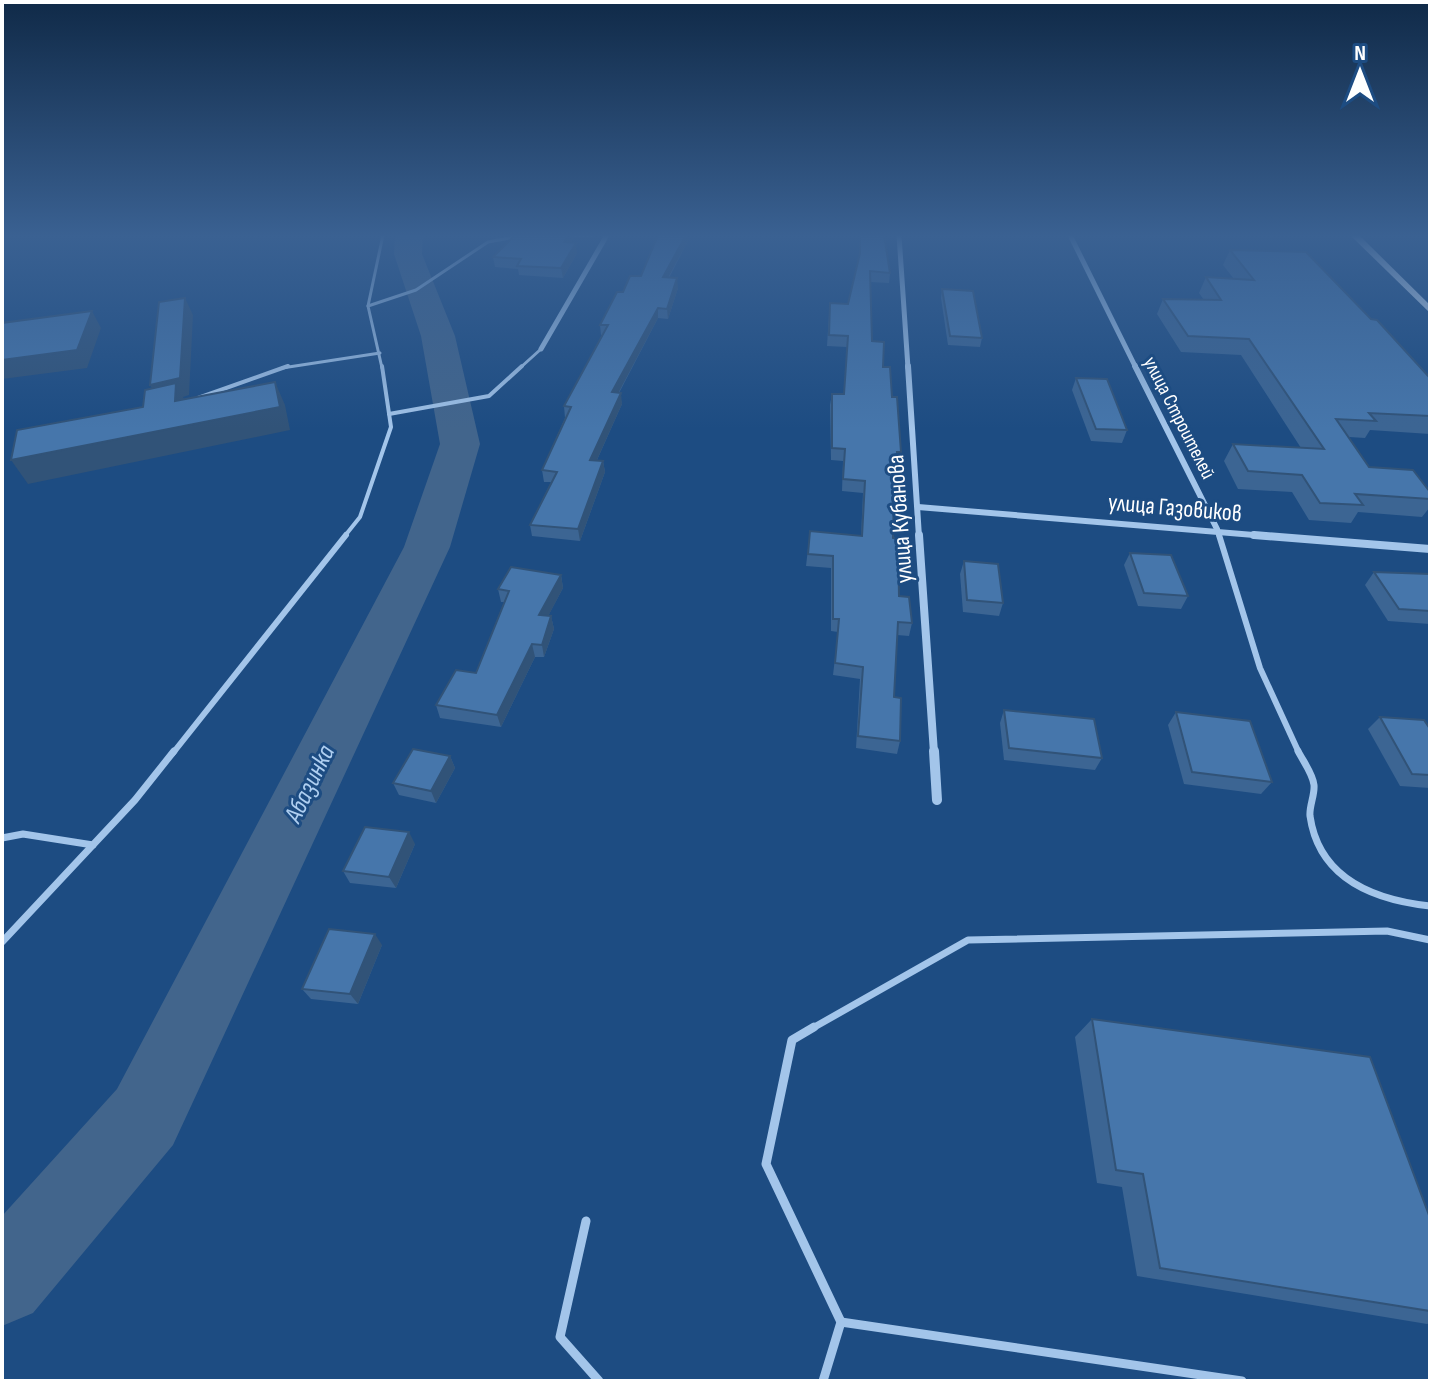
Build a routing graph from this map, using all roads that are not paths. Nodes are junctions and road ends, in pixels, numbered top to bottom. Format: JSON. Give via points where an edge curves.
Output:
{"nodes":[{"id":1,"x":369,"y":300,"type":"edge"},
{"id":2,"x":387,"y":300,"type":"edge"},
{"id":3,"x":570,"y":300,"type":"edge"},
{"id":4,"x":904,"y":300,"type":"edge"},
{"id":5,"x":1102,"y":300,"type":"edge"},
{"id":6,"x":368,"y":306,"type":"junction"},
{"id":7,"x":541,"y":349,"type":"joint"},
{"id":8,"x":380,"y":353,"type":"junction"},
{"id":9,"x":185,"y":402,"type":"edge"},
{"id":10,"x":389,"y":414,"type":"junction"},
{"id":11,"x":918,"y":507,"type":"junction"},
{"id":12,"x":1217,"y":529,"type":"junction"},
{"id":13,"x":1430,"y":549,"type":"edge"},
{"id":14,"x":937,"y":800,"type":"dead end"},
{"id":15,"x":2,"y":838,"type":"edge"},
{"id":16,"x":93,"y":845,"type":"junction"},
{"id":17,"x":1430,"y":906,"type":"edge"},
{"id":18,"x":1430,"y":940,"type":"edge"},
{"id":19,"x":2,"y":942,"type":"edge"},
{"id":20,"x":586,"y":1221,"type":"dead end"},
{"id":21,"x":841,"y":1322,"type":"junction"},
{"id":22,"x":599,"y":1381,"type":"edge"},
{"id":23,"x":823,"y":1381,"type":"edge"},
{"id":24,"x":1242,"y":1381,"type":"edge"}],
"edges":[{"from":1,"to":6,"type":"lane"},
{"from":2,"to":6,"type":"lane"},
{"from":3,"to":7,"type":"street"},
{"from":4,"to":11,"type":"street","name":"улица Кубанова"},
{"from":5,"to":12,"type":"street","name":"улица Строителей"},
{"from":6,"to":8,"type":"lane"},
{"from":7,"to":10,"type":"lane","via":[[489,396]]},
{"from":8,"to":9,"type":"lane","via":[[287,366]]},
{"from":8,"to":10,"type":"lane"},
{"from":10,"to":16,"type":"lane","via":[[391,427],[360,517],[135,800]]},
{"from":11,"to":12,"type":"street","name":"улица Газовиков"},
{"from":11,"to":14,"type":"street","name":"улица Кубанова"},
{"from":12,"to":13,"type":"street","name":"улица Газовиков"},
{"from":12,"to":17,"type":"lane","via":[[1260,668],[1314,784],[1310,815],[1322,855],[1353,886],[1393,902]]},
{"from":15,"to":16,"type":"lane","via":[[23,834]]},
{"from":16,"to":19,"type":"lane"},
{"from":18,"to":21,"type":"lane","via":[[1387,931],[968,940],[792,1040],[766,1164]]},
{"from":20,"to":22,"type":"lane","via":[[560,1337]]},
{"from":21,"to":23,"type":"lane"},
{"from":21,"to":24,"type":"lane"}]}
